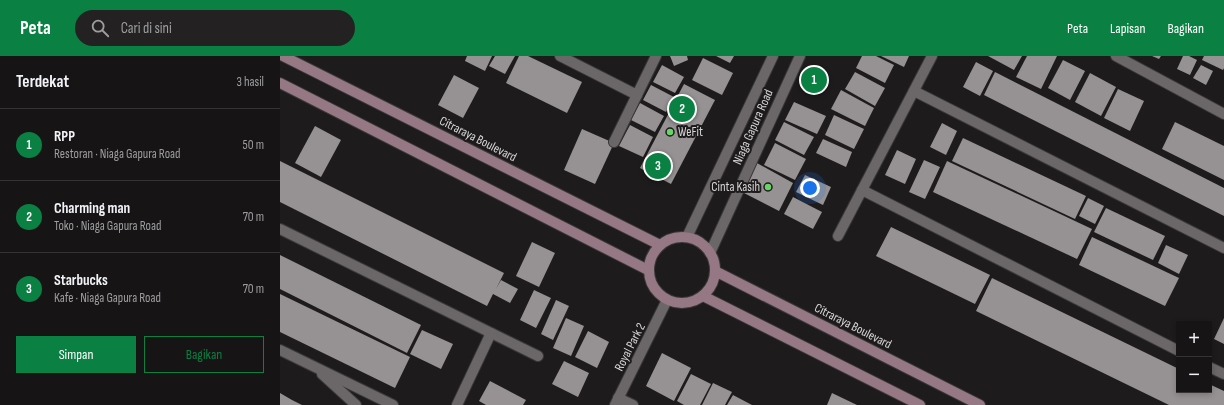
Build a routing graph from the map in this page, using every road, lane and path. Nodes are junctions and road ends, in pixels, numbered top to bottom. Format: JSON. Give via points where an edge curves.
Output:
{"nodes":[{"id":1,"x":284,"y":56,"type":"edge"},
{"id":2,"x":560,"y":56,"type":"edge"},
{"id":3,"x":656,"y":56,"type":"edge"},
{"id":4,"x":773,"y":56,"type":"edge"},
{"id":5,"x":800,"y":56,"type":"edge"},
{"id":6,"x":932,"y":56,"type":"edge"},
{"id":7,"x":1116,"y":56,"type":"edge"},
{"id":8,"x":280,"y":83,"type":"edge"},
{"id":9,"x":914,"y":91,"type":"junction"},
{"id":10,"x":637,"y":95,"type":"junction"},
{"id":11,"x":1224,"y":114,"type":"edge"},
{"id":12,"x":614,"y":142,"type":"dead end"},
{"id":13,"x":862,"y":190,"type":"junction"},
{"id":14,"x":280,"y":229,"type":"edge"},
{"id":15,"x":838,"y":236,"type":"dead end"},
{"id":16,"x":687,"y":238,"type":"junction"},
{"id":17,"x":660,"y":245,"type":"junction"},
{"id":18,"x":1224,"y":248,"type":"edge"},
{"id":19,"x":710,"y":253,"type":"junction"},
{"id":20,"x":648,"y":270,"type":"junction"},
{"id":21,"x":715,"y":271,"type":"junction"},
{"id":22,"x":703,"y":296,"type":"junction"},
{"id":23,"x":667,"y":300,"type":"junction"},
{"id":24,"x":491,"y":333,"type":"junction"},
{"id":25,"x":280,"y":350,"type":"edge"},
{"id":26,"x":1176,"y":350,"type":"edge"},
{"id":27,"x":538,"y":356,"type":"dead end"},
{"id":28,"x":313,"y":366,"type":"junction"},
{"id":29,"x":1212,"y":368,"type":"edge"},
{"id":30,"x":1224,"y":374,"type":"edge"},
{"id":31,"x":617,"y":401,"type":"edge"},
{"id":32,"x":356,"y":405,"type":"edge"},
{"id":33,"x":393,"y":405,"type":"edge"},
{"id":34,"x":457,"y":405,"type":"edge"},
{"id":35,"x":633,"y":405,"type":"edge"},
{"id":36,"x":920,"y":405,"type":"edge"},
{"id":37,"x":980,"y":405,"type":"edge"}],
"edges":[{"from":1,"to":17,"type":"main road","name":"Citraraya Boulevard"},
{"from":2,"to":10,"type":"street"},
{"from":3,"to":10,"type":"street"},
{"from":4,"to":16,"type":"street","name":"Niaga Gapura Road"},
{"from":5,"to":19,"type":"street","name":"Niaga Gapura Road"},
{"from":6,"to":9,"type":"street"},
{"from":7,"to":11,"type":"street"},
{"from":8,"to":20,"type":"main road"},
{"from":9,"to":13,"type":"street"},
{"from":9,"to":18,"type":"street"},
{"from":10,"to":12,"type":"street"},
{"from":13,"to":15,"type":"street"},
{"from":13,"to":26,"type":"street"},
{"from":14,"to":24,"type":"street"},
{"from":16,"to":17,"type":"main road","via":[[677,237]]},
{"from":16,"to":19,"type":"main road","via":[[696,240]]},
{"from":17,"to":20,"type":"main road","via":[[652,256]]},
{"from":19,"to":21,"type":"main road"},
{"from":20,"to":23,"type":"main road","via":[[653,288]]},
{"from":21,"to":22,"type":"main road","via":[[710,289]]},
{"from":21,"to":37,"type":"main road","name":"Citraraya Boulevard"},
{"from":22,"to":23,"type":"main road","via":[[686,303]]},
{"from":22,"to":36,"type":"main road"},
{"from":23,"to":31,"type":"street","name":"Royal Park 2"},
{"from":24,"to":27,"type":"street"},
{"from":24,"to":34,"type":"street"},
{"from":25,"to":28,"type":"street"},
{"from":28,"to":32,"type":"street"},
{"from":28,"to":33,"type":"street"},
{"from":29,"to":30,"type":"street"},
{"from":31,"to":35,"type":"street"}]}
